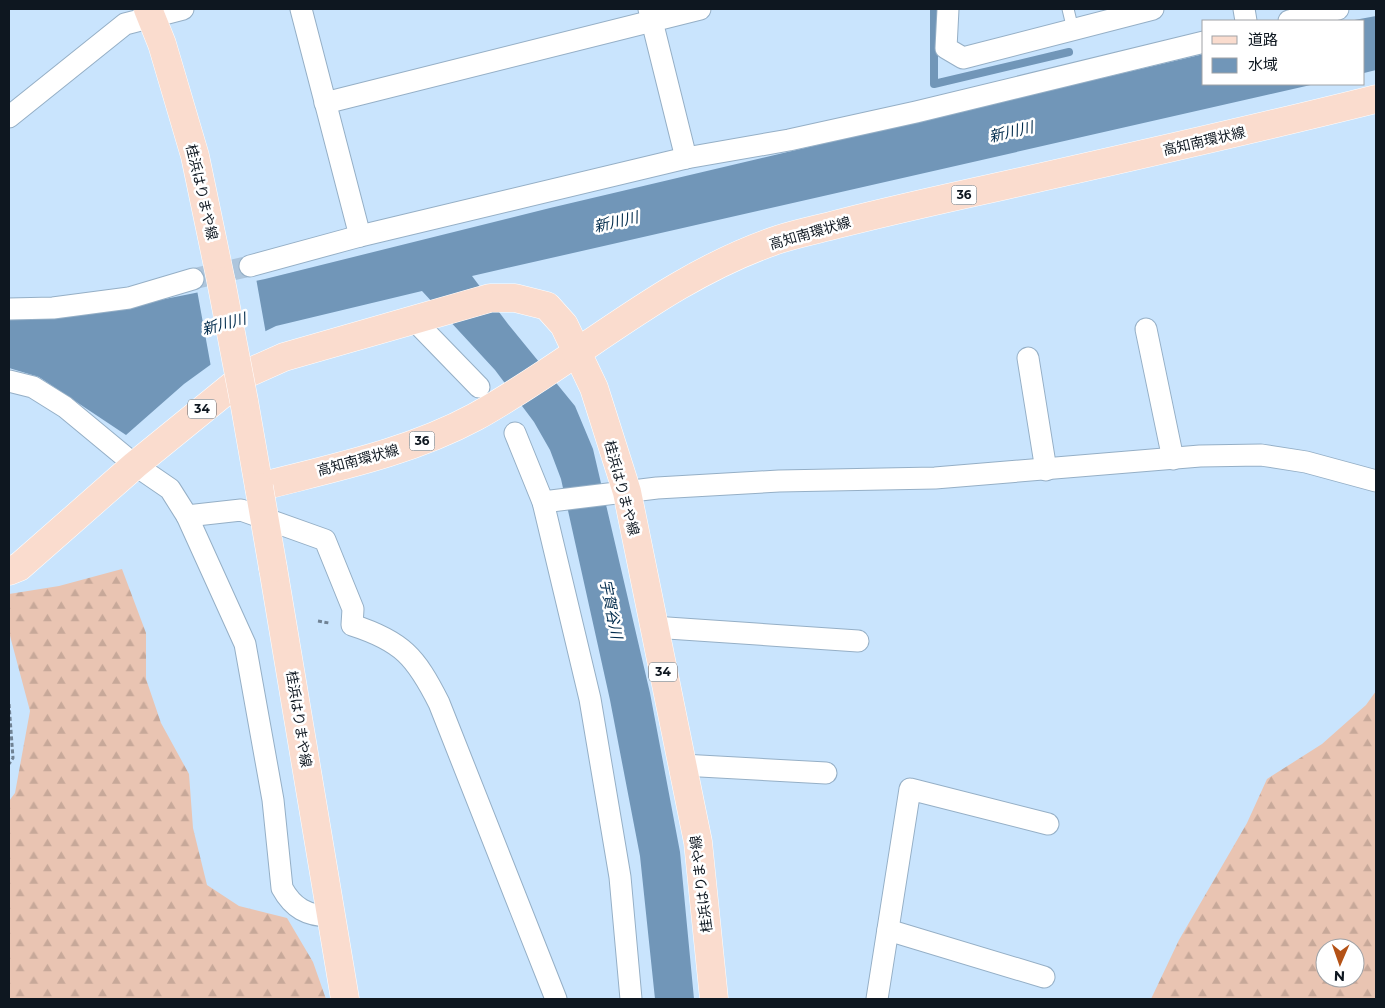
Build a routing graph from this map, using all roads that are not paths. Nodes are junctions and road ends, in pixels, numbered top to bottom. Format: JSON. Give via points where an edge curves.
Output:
{"nodes":[{"id":1,"x":183,"y":9,"type":"edge"},
{"id":2,"x":301,"y":9,"type":"edge"},
{"id":3,"x":700,"y":9,"type":"edge"},
{"id":4,"x":948,"y":9,"type":"edge"},
{"id":5,"x":1068,"y":9,"type":"edge"},
{"id":6,"x":1153,"y":9,"type":"edge"},
{"id":7,"x":1338,"y":9,"type":"edge"},
{"id":8,"x":149,"y":12,"type":"edge"},
{"id":9,"x":651,"y":15,"type":"edge"},
{"id":10,"x":1293,"y":20,"type":"edge"},
{"id":11,"x":1073,"y":30,"type":"junction"},
{"id":12,"x":1202,"y":42,"type":"edge"},
{"id":13,"x":1376,"y":99,"type":"edge"},
{"id":14,"x":325,"y":103,"type":"junction"},
{"id":15,"x":9,"y":116,"type":"edge"},
{"id":16,"x":686,"y":158,"type":"junction"},
{"id":17,"x":360,"y":236,"type":"junction"},
{"id":18,"x":250,"y":266,"type":"tunnel mouth"},
{"id":19,"x":194,"y":278,"type":"tunnel mouth"},
{"id":20,"x":9,"y":309,"type":"edge"},
{"id":21,"x":424,"y":317,"type":"junction"},
{"id":22,"x":1146,"y":329,"type":"dead end"},
{"id":23,"x":577,"y":352,"type":"junction"},
{"id":24,"x":1028,"y":358,"type":"dead end"},
{"id":25,"x":9,"y":381,"type":"edge"},
{"id":26,"x":490,"y":394,"type":"junction"},
{"id":27,"x":515,"y":433,"type":"dead end"},
{"id":28,"x":1173,"y":459,"type":"junction"},
{"id":29,"x":135,"y":465,"type":"junction"},
{"id":30,"x":1046,"y":470,"type":"junction"},
{"id":31,"x":1376,"y":481,"type":"edge"},
{"id":32,"x":259,"y":487,"type":"junction"},
{"id":33,"x":618,"y":493,"type":"junction"},
{"id":34,"x":549,"y":501,"type":"junction"},
{"id":35,"x":187,"y":516,"type":"junction"},
{"id":36,"x":9,"y":571,"type":"edge"},
{"id":37,"x":653,"y":627,"type":"junction"},
{"id":38,"x":858,"y":641,"type":"dead end"},
{"id":39,"x":682,"y":765,"type":"junction"},
{"id":40,"x":826,"y":773,"type":"dead end"},
{"id":41,"x":1048,"y":824,"type":"dead end"},
{"id":42,"x":330,"y":916,"type":"junction"},
{"id":43,"x":888,"y":930,"type":"junction"},
{"id":44,"x":1044,"y":977,"type":"dead end"},
{"id":45,"x":345,"y":999,"type":"edge"},
{"id":46,"x":556,"y":999,"type":"edge"},
{"id":47,"x":631,"y":999,"type":"edge"},
{"id":48,"x":714,"y":999,"type":"edge"},
{"id":49,"x":877,"y":999,"type":"edge"}],
"edges":[{"from":1,"to":8,"type":"street"},
{"from":2,"to":14,"type":"street"},
{"from":3,"to":9,"type":"street"},
{"from":4,"to":11,"type":"street","via":[[946,48],[963,58]]},
{"from":5,"to":11,"type":"lane"},
{"from":6,"to":11,"type":"street"},
{"from":7,"to":10,"type":"street"},
{"from":8,"to":15,"type":"street","via":[[125,24]]},
{"from":8,"to":32,"type":"main road","name":"桂浜はりまや線","bridge":true,"via":[[162,44],[195,156]]},
{"from":9,"to":14,"type":"street"},
{"from":9,"to":16,"type":"street"},
{"from":12,"to":16,"type":"street","via":[[916,112]]},
{"from":13,"to":23,"type":"main road","name":"高知南環状線","number":"36","via":[[780,239],[712,268],[658,298]]},
{"from":14,"to":17,"type":"street"},
{"from":16,"to":17,"type":"street"},
{"from":17,"to":18,"type":"street"},
{"from":19,"to":20,"type":"street","via":[[129,298],[53,308]]},
{"from":21,"to":23,"type":"main road","name":"桂浜はりまや線","number":"34","via":[[490,298],[516,298],[547,306],[564,325]]},
{"from":21,"to":26,"type":"street"},
{"from":21,"to":29,"type":"main road","name":"桂浜はりまや線","number":"34","via":[[284,356],[248,373]]},
{"from":22,"to":28,"type":"street"},
{"from":23,"to":26,"type":"main road","name":"高知南環状線","number":"36","via":[[553,369]]},
{"from":23,"to":33,"type":"main road","name":"桂浜はりまや線","number":"34","via":[[594,388]]},
{"from":24,"to":30,"type":"street"},
{"from":25,"to":29,"type":"street","via":[[48,395]]},
{"from":26,"to":32,"type":"main road","name":"高知南環状線","number":"36","via":[[452,429],[390,453]]},
{"from":27,"to":34,"type":"street"},
{"from":28,"to":30,"type":"street"},
{"from":28,"to":31,"type":"street","via":[[1260,455],[1306,462]]},
{"from":29,"to":35,"type":"street","via":[[170,489]]},
{"from":29,"to":36,"type":"main road","name":"桂浜はりまや線","number":"34","via":[[19,567]]},
{"from":30,"to":33,"type":"street","via":[[935,478],[779,480]]},
{"from":32,"to":42,"type":"main road","name":"桂浜はりまや線","bridge":true},
{"from":33,"to":34,"type":"street"},
{"from":33,"to":37,"type":"main road","name":"桂浜はりまや線","number":"34"},
{"from":34,"to":47,"type":"street","via":[[590,699],[620,877]]},
{"from":35,"to":42,"type":"street","via":[[246,644],[272,800],[282,888],[301,911],[314,916]]},
{"from":35,"to":46,"type":"street","via":[[241,510],[326,540],[353,609],[352,626],[374,632],[400,648],[416,662],[435,694]]},
{"from":37,"to":38,"type":"street"},
{"from":37,"to":39,"type":"main road","name":"桂浜はりまや線","number":"34"},
{"from":39,"to":40,"type":"street"},
{"from":39,"to":48,"type":"main road","name":"桂浜はりまや線","number":"34","via":[[698,842]]},
{"from":41,"to":43,"type":"street","via":[[910,789]]},
{"from":42,"to":45,"type":"main road","name":"桂浜はりまや線"},
{"from":43,"to":44,"type":"street"},
{"from":43,"to":49,"type":"street"}]}
